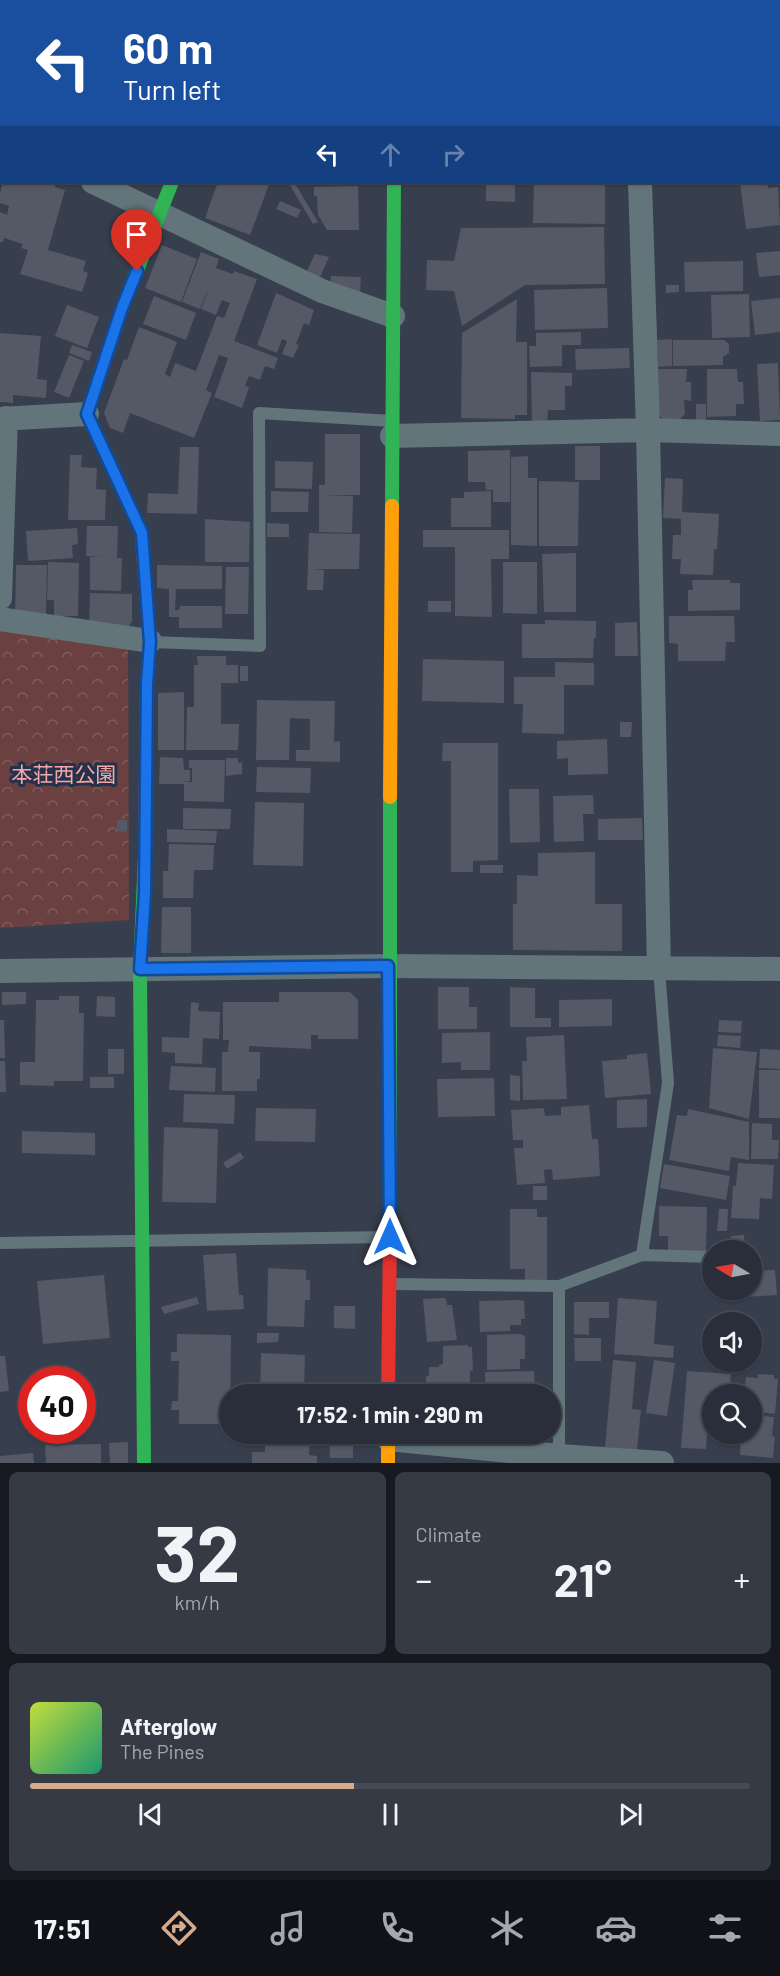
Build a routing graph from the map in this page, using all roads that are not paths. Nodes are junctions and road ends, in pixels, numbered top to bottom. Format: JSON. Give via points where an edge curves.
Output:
{"nodes":[{"id":1,"x":95,"y":183,"type":"edge"},
{"id":2,"x":172,"y":183,"type":"edge"},
{"id":3,"x":394,"y":183,"type":"edge"},
{"id":4,"x":640,"y":183,"type":"edge"},
{"id":5,"x":159,"y":214,"type":"junction"},
{"id":6,"x":393,"y":316,"type":"junction"},
{"id":7,"x":87,"y":414,"type":"junction"},
{"id":8,"x":3,"y":419,"type":"edge"},
{"id":9,"x":392,"y":429,"type":"junction"},
{"id":10,"x":648,"y":430,"type":"junction"},
{"id":11,"x":780,"y":434,"type":"edge"},
{"id":12,"x":0,"y":598,"type":"edge"},
{"id":13,"x":0,"y":619,"type":"edge"},
{"id":14,"x":150,"y":642,"type":"junction"},
{"id":15,"x":388,"y":966,"type":"junction"},
{"id":16,"x":140,"y":969,"type":"junction"},
{"id":17,"x":659,"y":969,"type":"junction"},
{"id":18,"x":780,"y":969,"type":"edge"},
{"id":19,"x":0,"y":971,"type":"edge"},
{"id":20,"x":390,"y":1237,"type":"junction"},
{"id":21,"x":142,"y":1241,"type":"junction"},
{"id":22,"x":0,"y":1243,"type":"edge"},
{"id":23,"x":642,"y":1255,"type":"junction"},
{"id":24,"x":702,"y":1257,"type":"edge"},
{"id":25,"x":390,"y":1284,"type":"junction"},
{"id":26,"x":559,"y":1286,"type":"junction"},
{"id":27,"x":388,"y":1384,"type":"edge"},
{"id":28,"x":388,"y":1444,"type":"edge"},
{"id":29,"x":445,"y":1444,"type":"edge"},
{"id":30,"x":559,"y":1460,"type":"edge"},
{"id":31,"x":144,"y":1463,"type":"edge"},
{"id":32,"x":387,"y":1463,"type":"edge"},
{"id":33,"x":662,"y":1463,"type":"edge"}],
"edges":[{"from":1,"to":5,"type":"street"},
{"from":2,"to":5,"type":"street"},
{"from":3,"to":6,"type":"street"},
{"from":4,"to":10,"type":"street"},
{"from":5,"to":6,"type":"street","via":[[322,291]]},
{"from":5,"to":7,"type":"street"},
{"from":6,"to":9,"type":"street"},
{"from":7,"to":8,"type":"street"},
{"from":7,"to":14,"type":"street","via":[[142,533]]},
{"from":8,"to":12,"type":"street"},
{"from":9,"to":10,"type":"street"},
{"from":9,"to":14,"type":"lane","via":[[259,413],[260,646]]},
{"from":9,"to":15,"type":"street"},
{"from":10,"to":11,"type":"street"},
{"from":10,"to":17,"type":"street"},
{"from":13,"to":14,"type":"street"},
{"from":14,"to":16,"type":"street"},
{"from":15,"to":16,"type":"street"},
{"from":15,"to":17,"type":"street"},
{"from":15,"to":20,"type":"street"},
{"from":16,"to":19,"type":"street"},
{"from":16,"to":21,"type":"street"},
{"from":17,"to":18,"type":"street"},
{"from":17,"to":23,"type":"lane","via":[[668,1083]]},
{"from":20,"to":21,"type":"lane"},
{"from":20,"to":25,"type":"street"},
{"from":21,"to":22,"type":"lane"},
{"from":21,"to":31,"type":"street"},
{"from":23,"to":24,"type":"lane"},
{"from":23,"to":26,"type":"lane"},
{"from":25,"to":26,"type":"lane"},
{"from":25,"to":27,"type":"street"},
{"from":26,"to":30,"type":"lane"},
{"from":28,"to":32,"type":"street"},
{"from":29,"to":30,"type":"street"},
{"from":30,"to":33,"type":"street"}]}
